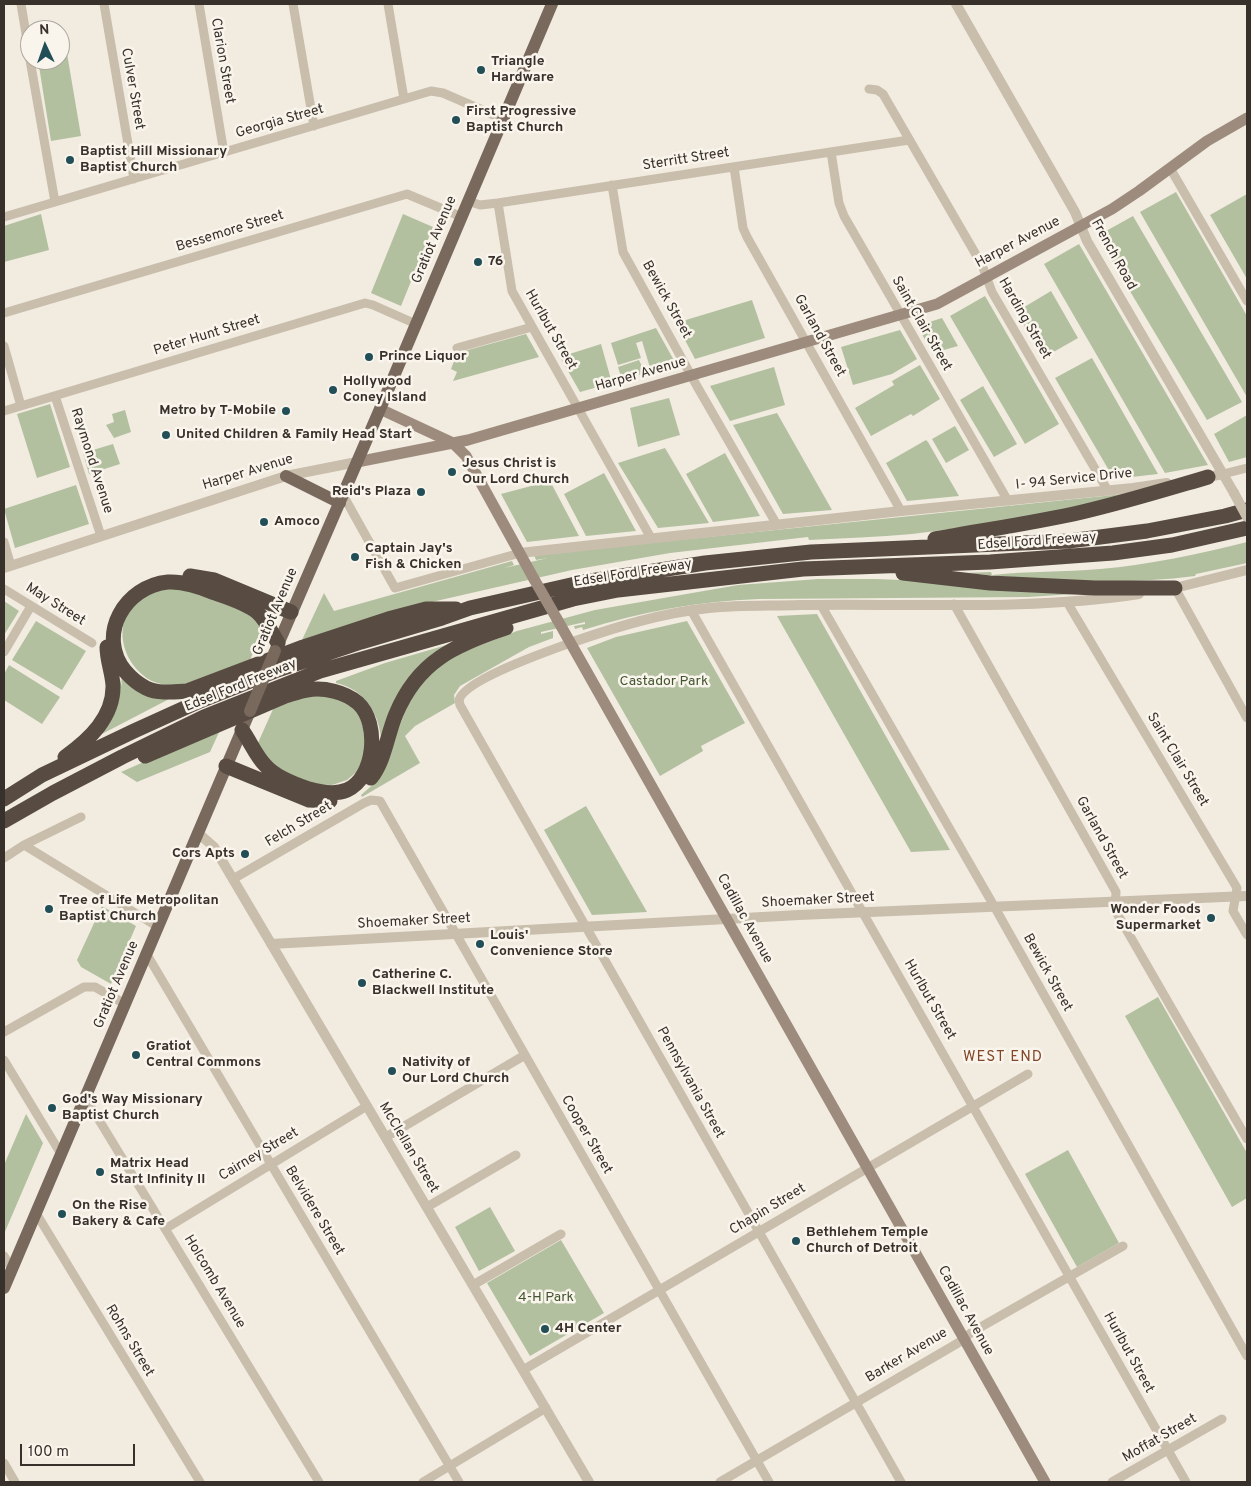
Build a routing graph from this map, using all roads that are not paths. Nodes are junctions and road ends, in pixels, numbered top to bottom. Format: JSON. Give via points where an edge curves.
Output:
{"nodes":[{"id":1,"x":21,"y":4,"type":"edge"},
{"id":2,"x":104,"y":4,"type":"edge"},
{"id":3,"x":199,"y":4,"type":"edge"},
{"id":4,"x":293,"y":4,"type":"edge"},
{"id":5,"x":388,"y":4,"type":"edge"},
{"id":6,"x":552,"y":4,"type":"edge"},
{"id":7,"x":956,"y":4,"type":"edge"},
{"id":8,"x":24,"y":20,"type":"edge"},
{"id":9,"x":32,"y":70,"type":"edge"},
{"id":10,"x":869,"y":89,"type":"dead end"},
{"id":11,"x":404,"y":99,"type":"junction"},
{"id":12,"x":1247,"y":118,"type":"edge"},
{"id":13,"x":503,"y":119,"type":"junction"},
{"id":14,"x":314,"y":126,"type":"junction"},
{"id":15,"x":909,"y":140,"type":"junction"},
{"id":16,"x":831,"y":152,"type":"junction"},
{"id":17,"x":224,"y":153,"type":"junction"},
{"id":18,"x":734,"y":166,"type":"junction"},
{"id":19,"x":1170,"y":168,"type":"junction"},
{"id":20,"x":134,"y":179,"type":"junction"},
{"id":21,"x":612,"y":185,"type":"junction"},
{"id":22,"x":468,"y":201,"type":"junction"},
{"id":23,"x":55,"y":202,"type":"junction"},
{"id":24,"x":498,"y":203,"type":"junction"},
{"id":25,"x":462,"y":216,"type":"junction"},
{"id":26,"x":4,"y":217,"type":"edge"},
{"id":27,"x":1081,"y":226,"type":"junction"},
{"id":28,"x":986,"y":278,"type":"junction"},
{"id":29,"x":1247,"y":301,"type":"edge"},
{"id":30,"x":4,"y":313,"type":"edge"},
{"id":31,"x":900,"y":315,"type":"junction"},
{"id":32,"x":416,"y":324,"type":"junction"},
{"id":33,"x":532,"y":327,"type":"junction"},
{"id":34,"x":806,"y":343,"type":"junction"},
{"id":35,"x":4,"y":346,"type":"edge"},
{"id":36,"x":457,"y":348,"type":"dead end"},
{"id":37,"x":692,"y":376,"type":"junction"},
{"id":38,"x":55,"y":396,"type":"junction"},
{"id":39,"x":22,"y":406,"type":"junction"},
{"id":40,"x":380,"y":409,"type":"junction"},
{"id":41,"x":578,"y":409,"type":"junction"},
{"id":42,"x":4,"y":411,"type":"edge"},
{"id":43,"x":453,"y":443,"type":"junction"},
{"id":44,"x":357,"y":462,"type":"junction"},
{"id":45,"x":1247,"y":468,"type":"edge"},
{"id":46,"x":1216,"y":475,"type":"junction"},
{"id":47,"x":286,"y":476,"type":"junction"},
{"id":48,"x":1108,"y":490,"type":"junction"},
{"id":49,"x":341,"y":499,"type":"junction"},
{"id":50,"x":1008,"y":501,"type":"junction"},
{"id":51,"x":1247,"y":510,"type":"edge"},
{"id":52,"x":902,"y":511,"type":"junction"},
{"id":53,"x":1247,"y":517,"type":"edge"},
{"id":54,"x":777,"y":525,"type":"junction"},
{"id":55,"x":1247,"y":528,"type":"edge"},
{"id":56,"x":101,"y":536,"type":"junction"},
{"id":57,"x":651,"y":538,"type":"junction"},
{"id":58,"x":4,"y":542,"type":"edge"},
{"id":59,"x":880,"y":548,"type":"junction"},
{"id":60,"x":520,"y":553,"type":"junction"},
{"id":61,"x":8,"y":567,"type":"edge"},
{"id":62,"x":854,"y":568,"type":"junction"},
{"id":63,"x":1247,"y":570,"type":"edge"},
{"id":64,"x":1175,"y":588,"type":"junction"},
{"id":65,"x":4,"y":589,"type":"edge"},
{"id":66,"x":573,"y":599,"type":"junction"},
{"id":67,"x":1067,"y":602,"type":"junction"},
{"id":68,"x":954,"y":604,"type":"junction"},
{"id":69,"x":820,"y":605,"type":"junction"},
{"id":70,"x":31,"y":606,"type":"junction"},
{"id":71,"x":470,"y":608,"type":"junction"},
{"id":72,"x":691,"y":610,"type":"junction"},
{"id":73,"x":291,"y":612,"type":"junction"},
{"id":74,"x":92,"y":643,"type":"dead end"},
{"id":75,"x":570,"y":643,"type":"junction"},
{"id":76,"x":276,"y":648,"type":"junction"},
{"id":77,"x":4,"y":652,"type":"edge"},
{"id":78,"x":1247,"y":718,"type":"edge"},
{"id":79,"x":244,"y":726,"type":"junction"},
{"id":80,"x":226,"y":766,"type":"junction"},
{"id":81,"x":42,"y":775,"type":"junction"},
{"id":82,"x":4,"y":799,"type":"edge"},
{"id":83,"x":380,"y":801,"type":"joint"},
{"id":84,"x":10,"y":817,"type":"edge"},
{"id":85,"x":81,"y":817,"type":"dead end"},
{"id":86,"x":198,"y":832,"type":"junction"},
{"id":87,"x":24,"y":845,"type":"junction"},
{"id":88,"x":4,"y":858,"type":"edge"},
{"id":89,"x":233,"y":879,"type":"junction"},
{"id":90,"x":1247,"y":896,"type":"edge"},
{"id":91,"x":1235,"y":897,"type":"junction"},
{"id":92,"x":1116,"y":902,"type":"junction"},
{"id":93,"x":994,"y":906,"type":"junction"},
{"id":94,"x":863,"y":912,"type":"junction"},
{"id":95,"x":726,"y":919,"type":"junction"},
{"id":96,"x":586,"y":926,"type":"junction"},
{"id":97,"x":158,"y":927,"type":"junction"},
{"id":98,"x":455,"y":934,"type":"junction"},
{"id":99,"x":1247,"y":935,"type":"edge"},
{"id":100,"x":271,"y":944,"type":"junction"},
{"id":101,"x":146,"y":953,"type":"junction"},
{"id":102,"x":125,"y":1004,"type":"junction"},
{"id":103,"x":4,"y":1032,"type":"edge"},
{"id":104,"x":525,"y":1056,"type":"junction"},
{"id":105,"x":4,"y":1060,"type":"edge"},
{"id":106,"x":1028,"y":1074,"type":"dead end"},
{"id":107,"x":85,"y":1097,"type":"junction"},
{"id":108,"x":367,"y":1106,"type":"junction"},
{"id":109,"x":973,"y":1106,"type":"junction"},
{"id":110,"x":386,"y":1137,"type":"junction"},
{"id":111,"x":1247,"y":1139,"type":"edge"},
{"id":112,"x":61,"y":1154,"type":"junction"},
{"id":113,"x":516,"y":1155,"type":"dead end"},
{"id":114,"x":271,"y":1164,"type":"junction"},
{"id":115,"x":867,"y":1168,"type":"junction"},
{"id":116,"x":427,"y":1207,"type":"junction"},
{"id":117,"x":36,"y":1213,"type":"junction"},
{"id":118,"x":165,"y":1229,"type":"junction"},
{"id":119,"x":758,"y":1232,"type":"junction"},
{"id":120,"x":561,"y":1234,"type":"dead end"},
{"id":121,"x":1123,"y":1246,"type":"dead end"},
{"id":122,"x":4,"y":1256,"type":"edge"},
{"id":123,"x":12,"y":1269,"type":"junction"},
{"id":124,"x":1069,"y":1276,"type":"junction"},
{"id":125,"x":473,"y":1285,"type":"junction"},
{"id":126,"x":4,"y":1288,"type":"edge"},
{"id":127,"x":659,"y":1290,"type":"junction"},
{"id":128,"x":963,"y":1338,"type":"junction"},
{"id":129,"x":1247,"y":1356,"type":"edge"},
{"id":130,"x":523,"y":1370,"type":"junction"},
{"id":131,"x":856,"y":1403,"type":"junction"},
{"id":132,"x":546,"y":1408,"type":"junction"},
{"id":133,"x":1222,"y":1419,"type":"dead end"},
{"id":134,"x":1168,"y":1450,"type":"junction"},
{"id":135,"x":756,"y":1461,"type":"junction"},
{"id":136,"x":4,"y":1463,"type":"edge"},
{"id":137,"x":449,"y":1467,"type":"junction"},
{"id":138,"x":15,"y":1482,"type":"edge"},
{"id":139,"x":200,"y":1482,"type":"edge"},
{"id":140,"x":319,"y":1482,"type":"edge"},
{"id":141,"x":423,"y":1482,"type":"edge"},
{"id":142,"x":458,"y":1482,"type":"edge"},
{"id":143,"x":589,"y":1482,"type":"edge"},
{"id":144,"x":720,"y":1482,"type":"edge"},
{"id":145,"x":768,"y":1482,"type":"edge"},
{"id":146,"x":900,"y":1482,"type":"edge"},
{"id":147,"x":1045,"y":1482,"type":"edge"},
{"id":148,"x":1112,"y":1482,"type":"edge"},
{"id":149,"x":1186,"y":1482,"type":"edge"}],
"edges":[{"from":1,"to":8,"type":"street"},
{"from":2,"to":20,"type":"street","name":"Culver Street"},
{"from":3,"to":17,"type":"street","name":"Clarion Street"},
{"from":4,"to":14,"type":"street"},
{"from":5,"to":11,"type":"street"},
{"from":6,"to":13,"type":"main road","name":"Gratiot Avenue"},
{"from":7,"to":27,"type":"street","name":"French Road"},
{"from":9,"to":23,"type":"street"},
{"from":10,"to":15,"type":"street","name":"Harding Street","via":[[883,94]]},
{"from":11,"to":13,"type":"street","name":"Georgia Street","via":[[438,91]]},
{"from":11,"to":14,"type":"street","name":"Georgia Street"},
{"from":12,"to":19,"type":"main road","name":"Harper Avenue"},
{"from":13,"to":22,"type":"main road","name":"Gratiot Avenue"},
{"from":14,"to":17,"type":"street","name":"Georgia Street"},
{"from":15,"to":16,"type":"street","name":"Sterritt Street"},
{"from":15,"to":28,"type":"street","name":"Harding Street","via":[[982,265]]},
{"from":16,"to":18,"type":"street","name":"Sterritt Street"},
{"from":16,"to":31,"type":"street","name":"Saint Clair Street","via":[[844,216]]},
{"from":17,"to":20,"type":"street","name":"Georgia Street"},
{"from":18,"to":21,"type":"street","name":"Sterritt Street"},
{"from":18,"to":34,"type":"street","name":"Garland Street","via":[[747,237]]},
{"from":19,"to":27,"type":"main road","name":"Harper Avenue","via":[[1126,200]]},
{"from":19,"to":29,"type":"street"},
{"from":20,"to":23,"type":"street","name":"Georgia Street"},
{"from":21,"to":24,"type":"street","name":"Sterritt Street"},
{"from":21,"to":37,"type":"street","name":"Bewick Street","via":[[623,252]]},
{"from":22,"to":24,"type":"street","name":"Sterritt Street","via":[[480,205]]},
{"from":22,"to":25,"type":"main road","name":"Gratiot Avenue"},
{"from":23,"to":26,"type":"street","name":"Georgia Street"},
{"from":24,"to":33,"type":"street","name":"Hurlbut Street","via":[[510,285]]},
{"from":25,"to":30,"type":"street","name":"Bessemore Street","via":[[407,194]]},
{"from":25,"to":32,"type":"main road","name":"Gratiot Avenue"},
{"from":27,"to":28,"type":"main road","name":"Harper Avenue"},
{"from":27,"to":46,"type":"street","name":"French Road"},
{"from":28,"to":31,"type":"main road","name":"Harper Avenue","via":[[937,304]]},
{"from":28,"to":48,"type":"street","name":"Harding Street"},
{"from":31,"to":34,"type":"main road","name":"Harper Avenue"},
{"from":31,"to":50,"type":"street","name":"Saint Clair Street"},
{"from":32,"to":38,"type":"street","name":"Peter Hunt Street","via":[[365,303]]},
{"from":32,"to":40,"type":"main road","name":"Gratiot Avenue"},
{"from":33,"to":36,"type":"street"},
{"from":33,"to":41,"type":"street","name":"Hurlbut Street"},
{"from":34,"to":37,"type":"main road","name":"Harper Avenue"},
{"from":34,"to":52,"type":"street","name":"Garland Street"},
{"from":35,"to":39,"type":"street"},
{"from":37,"to":41,"type":"main road","name":"Harper Avenue"},
{"from":37,"to":54,"type":"street","name":"Bewick Street"},
{"from":38,"to":39,"type":"street","name":"Peter Hunt Street"},
{"from":38,"to":56,"type":"street","name":"Raymond Avenue"},
{"from":39,"to":42,"type":"street","name":"Peter Hunt Street"},
{"from":40,"to":43,"type":"main road","name":"Cadillac Avenue"},
{"from":40,"to":44,"type":"main road","name":"Gratiot Avenue"},
{"from":41,"to":43,"type":"main road","name":"Harper Avenue"},
{"from":41,"to":57,"type":"street","name":"Hurlbut Street"},
{"from":43,"to":44,"type":"main road","name":"Harper Avenue"},
{"from":43,"to":60,"type":"main road","name":"Cadillac Avenue","via":[[466,456]]},
{"from":44,"to":47,"type":"street","name":"Harper Avenue"},
{"from":44,"to":49,"type":"main road","name":"Gratiot Avenue"},
{"from":45,"to":46,"type":"street","name":"I- 94 Service Drive"},
{"from":46,"to":48,"type":"street","name":"I- 94 Service Drive"},
{"from":46,"to":53,"type":"street","name":"French Road","bridge":true,"via":[[1234,494]]},
{"from":46,"to":59,"type":"highway","via":[[1082,512]]},
{"from":47,"to":49,"type":"main road"},
{"from":47,"to":56,"type":"street","name":"Harper Avenue"},
{"from":48,"to":50,"type":"street","name":"I- 94 Service Drive"},
{"from":49,"to":60,"type":"street","via":[[395,588]]},
{"from":49,"to":73,"type":"main road","name":"Gratiot Avenue"},
{"from":50,"to":52,"type":"street","name":"I- 94 Service Drive"},
{"from":51,"to":59,"type":"highway","name":"Edsel Ford Freeway","via":[[1147,531],[1069,541]]},
{"from":52,"to":54,"type":"street"},
{"from":54,"to":57,"type":"street"},
{"from":55,"to":62,"type":"highway","name":"Edsel Ford Freeway","via":[[1172,545],[1113,553]]},
{"from":56,"to":61,"type":"street","name":"Harper Avenue"},
{"from":57,"to":60,"type":"street"},
{"from":58,"to":61,"type":"street"},
{"from":59,"to":71,"type":"highway","name":"Edsel Ford Freeway","via":[[674,567],[584,582]]},
{"from":60,"to":75,"type":"main road","name":"Cadillac Avenue","bridge":true},
{"from":62,"to":64,"type":"highway","via":[[990,583]]},
{"from":62,"to":66,"type":"highway","name":"Edsel Ford Freeway","via":[[804,569],[698,580]]},
{"from":63,"to":64,"type":"street"},
{"from":64,"to":67,"type":"street","via":[[1102,600]]},
{"from":64,"to":78,"type":"street"},
{"from":65,"to":70,"type":"street","name":"May Street"},
{"from":66,"to":80,"type":"highway","via":[[535,618],[471,640],[436,660],[410,687],[396,714],[376,772],[353,794],[331,801],[308,800]]},
{"from":66,"to":84,"type":"highway","name":"Edsel Ford Freeway","via":[[320,671],[122,756]]},
{"from":67,"to":68,"type":"street"},
{"from":67,"to":91,"type":"street","name":"Saint Clair Street","via":[[1237,888]]},
{"from":68,"to":69,"type":"street"},
{"from":68,"to":92,"type":"street","name":"Garland Street","via":[[1116,892]]},
{"from":69,"to":72,"type":"street"},
{"from":69,"to":93,"type":"street","name":"Bewick Street"},
{"from":70,"to":74,"type":"street","name":"May Street"},
{"from":70,"to":77,"type":"street"},
{"from":71,"to":76,"type":"highway","via":[[426,609],[388,618],[187,691],[147,689],[138,683],[122,667],[115,649],[114,630],[123,606],[143,589],[154,584],[181,582],[210,590],[254,610],[262,618]]},
{"from":71,"to":81,"type":"highway","name":"Edsel Ford Freeway","via":[[275,671],[148,724]]},
{"from":72,"to":75,"type":"street","via":[[633,622]]},
{"from":72,"to":94,"type":"street","name":"Hurlbut Street"},
{"from":73,"to":76,"type":"main road","name":"Gratiot Avenue"},
{"from":73,"to":81,"type":"highway","via":[[214,580],[180,574],[152,577],[136,585],[116,603],[107,626],[107,651],[113,685],[112,699],[104,720],[80,746]]},
{"from":75,"to":95,"type":"main road","name":"Cadillac Avenue"},
{"from":75,"to":96,"type":"street","name":"Pennsylvania Street","via":[[510,665],[463,692],[460,705]]},
{"from":76,"to":79,"type":"main road","name":"Gratiot Avenue","bridge":true},
{"from":79,"to":80,"type":"main road","name":"Gratiot Avenue"},
{"from":79,"to":84,"type":"highway","via":[[260,759],[270,770],[315,790],[333,793],[346,790],[365,773],[370,762],[370,727],[359,704],[346,695],[329,690],[307,690],[222,722]]},
{"from":80,"to":86,"type":"main road","name":"Gratiot Avenue"},
{"from":81,"to":82,"type":"highway","name":"Edsel Ford Freeway"},
{"from":83,"to":89,"type":"street","name":"Felch Street","via":[[364,803]]},
{"from":83,"to":98,"type":"street","name":"Cooper Street"},
{"from":85,"to":87,"type":"street"},
{"from":86,"to":89,"type":"street","name":"McClellan Street","via":[[214,847]]},
{"from":86,"to":97,"type":"main road","name":"Gratiot Avenue"},
{"from":87,"to":88,"type":"street"},
{"from":87,"to":97,"type":"street"},
{"from":89,"to":100,"type":"street","name":"McClellan Street"},
{"from":90,"to":91,"type":"street","name":"Shoemaker Street"},
{"from":91,"to":92,"type":"street","name":"Shoemaker Street"},
{"from":91,"to":99,"type":"street","name":"Saint Clair Street","via":[[1233,910]]},
{"from":92,"to":93,"type":"street","name":"Shoemaker Street"},
{"from":92,"to":111,"type":"street","name":"Garland Street","via":[[1115,910]]},
{"from":93,"to":94,"type":"street","name":"Shoemaker Street"},
{"from":93,"to":129,"type":"street","name":"Bewick Street"},
{"from":94,"to":95,"type":"street","name":"Shoemaker Street"},
{"from":94,"to":109,"type":"street","name":"Hurlbut Street"},
{"from":95,"to":96,"type":"street","name":"Shoemaker Street"},
{"from":95,"to":115,"type":"main road","name":"Cadillac Avenue"},
{"from":96,"to":98,"type":"street","name":"Shoemaker Street"},
{"from":96,"to":119,"type":"street","name":"Pennsylvania Street"},
{"from":97,"to":101,"type":"main road","name":"Gratiot Avenue"},
{"from":98,"to":100,"type":"street","name":"Shoemaker Street"},
{"from":98,"to":104,"type":"street","name":"Cooper Street"},
{"from":100,"to":108,"type":"street","name":"McClellan Street"},
{"from":101,"to":102,"type":"main road","name":"Gratiot Avenue"},
{"from":101,"to":114,"type":"street","name":"Belvidere Street"},
{"from":102,"to":103,"type":"street","via":[[96,987],[84,987]]},
{"from":102,"to":107,"type":"main road","name":"Gratiot Avenue"},
{"from":104,"to":110,"type":"street"},
{"from":104,"to":127,"type":"street","name":"Cooper Street"},
{"from":105,"to":112,"type":"street"},
{"from":106,"to":109,"type":"street","name":"Chapin Street"},
{"from":107,"to":112,"type":"main road","name":"Gratiot Avenue"},
{"from":107,"to":118,"type":"street","name":"Holcomb Avenue"},
{"from":108,"to":110,"type":"street","name":"McClellan Street"},
{"from":108,"to":114,"type":"street","name":"Cairney Street"},
{"from":109,"to":115,"type":"street","name":"Chapin Street"},
{"from":109,"to":124,"type":"street","name":"Hurlbut Street"},
{"from":110,"to":116,"type":"street","name":"McClellan Street"},
{"from":112,"to":117,"type":"main road","name":"Gratiot Avenue"},
{"from":113,"to":116,"type":"street"},
{"from":114,"to":118,"type":"street","name":"Cairney Street"},
{"from":114,"to":137,"type":"street","name":"Belvidere Street"},
{"from":115,"to":119,"type":"street","name":"Chapin Street"},
{"from":115,"to":128,"type":"main road","name":"Cadillac Avenue"},
{"from":116,"to":125,"type":"street","name":"McClellan Street"},
{"from":117,"to":123,"type":"main road","name":"Gratiot Avenue"},
{"from":117,"to":139,"type":"street","name":"Rohns Street"},
{"from":118,"to":140,"type":"street","name":"Holcomb Avenue"},
{"from":119,"to":127,"type":"street","name":"Chapin Street"},
{"from":119,"to":131,"type":"street","name":"Pennsylvania Street"},
{"from":120,"to":125,"type":"street"},
{"from":121,"to":124,"type":"street","name":"Barker Avenue"},
{"from":122,"to":123,"type":"street"},
{"from":123,"to":126,"type":"main road","name":"Gratiot Avenue"},
{"from":124,"to":128,"type":"street","name":"Barker Avenue"},
{"from":124,"to":134,"type":"street","name":"Hurlbut Street"},
{"from":125,"to":130,"type":"street","name":"McClellan Street"},
{"from":127,"to":130,"type":"street","name":"Chapin Street"},
{"from":127,"to":135,"type":"street","name":"Cooper Street"},
{"from":128,"to":131,"type":"street","name":"Barker Avenue"},
{"from":128,"to":147,"type":"main road","name":"Cadillac Avenue"},
{"from":130,"to":132,"type":"street","name":"McClellan Street"},
{"from":131,"to":135,"type":"street","name":"Barker Avenue"},
{"from":131,"to":146,"type":"street","name":"Pennsylvania Street"},
{"from":132,"to":137,"type":"street"},
{"from":132,"to":143,"type":"street","name":"McClellan Street"},
{"from":133,"to":134,"type":"street","name":"Moffat Street"},
{"from":134,"to":148,"type":"street","name":"Moffat Street"},
{"from":134,"to":149,"type":"street","name":"Hurlbut Street"},
{"from":135,"to":144,"type":"street","name":"Barker Avenue"},
{"from":135,"to":145,"type":"street","name":"Cooper Street"},
{"from":136,"to":138,"type":"street"},
{"from":137,"to":141,"type":"street"},
{"from":137,"to":142,"type":"street","name":"Belvidere Street"}]}
